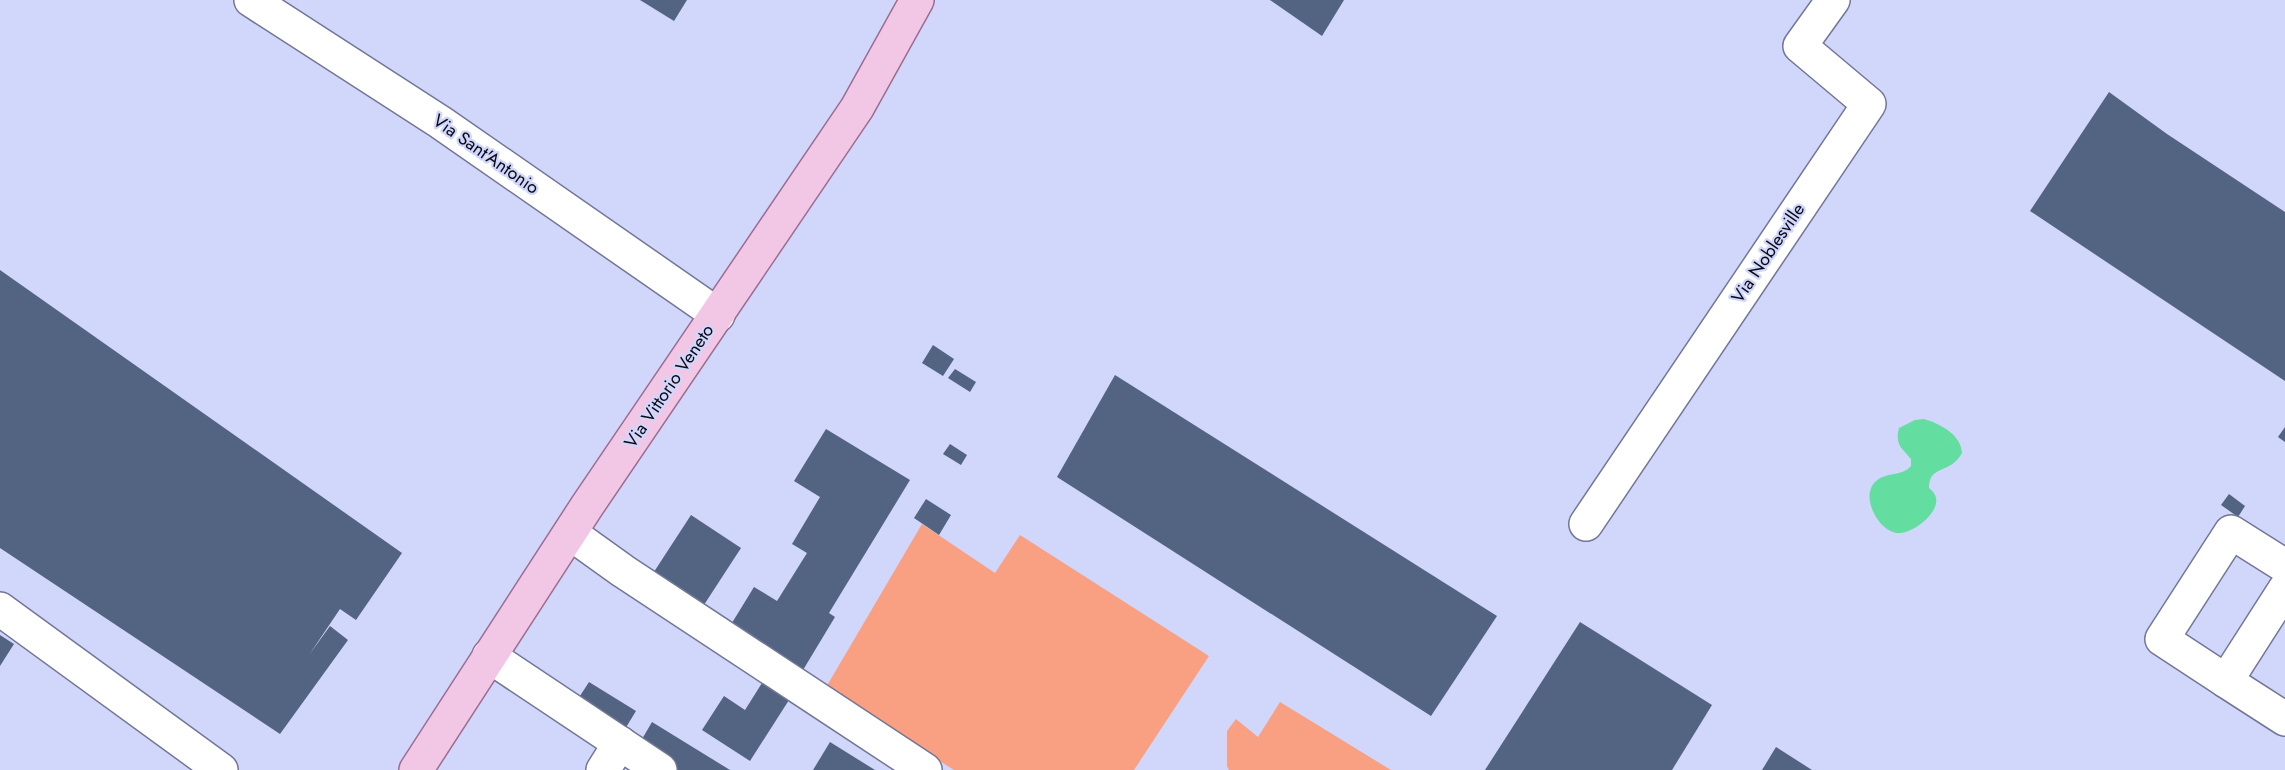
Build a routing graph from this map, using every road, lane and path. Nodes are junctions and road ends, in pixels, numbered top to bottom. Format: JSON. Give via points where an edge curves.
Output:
{"nodes":[{"id":1,"x":250,"y":0,"type":"edge"},
{"id":2,"x":917,"y":0,"type":"edge"},
{"id":3,"x":1833,"y":0,"type":"edge"},
{"id":4,"x":718,"y":315,"type":"junction"},
{"id":5,"x":1586,"y":524,"type":"dead end"},
{"id":6,"x":570,"y":533,"type":"junction"},
{"id":7,"x":2285,"y":566,"type":"edge"},
{"id":8,"x":2285,"y":590,"type":"edge"},
{"id":9,"x":0,"y":609,"type":"edge"},
{"id":10,"x":489,"y":656,"type":"junction"},
{"id":11,"x":2226,"y":681,"type":"junction"},
{"id":12,"x":2285,"y":719,"type":"edge"},
{"id":13,"x":620,"y":743,"type":"junction"},
{"id":14,"x":221,"y":770,"type":"edge"},
{"id":15,"x":416,"y":770,"type":"edge"},
{"id":16,"x":603,"y":770,"type":"edge"},
{"id":17,"x":660,"y":770,"type":"edge"},
{"id":18,"x":925,"y":770,"type":"edge"}],
"edges":[{"from":1,"to":4,"type":"street","name":"Via Sant'Antonio","via":[[440,122]]},
{"from":2,"to":4,"type":"main road","name":"Via Vittorio Veneto","via":[[857,108]]},
{"from":3,"to":5,"type":"street","name":"Via Noblesville","via":[[1800,46],[1869,104]]},
{"from":4,"to":6,"type":"main road","name":"Via Vittorio Veneto"},
{"from":6,"to":10,"type":"main road","name":"Via Vittorio Veneto"},
{"from":6,"to":18,"type":"street"},
{"from":7,"to":11,"type":"street","via":[[2231,532],[2162,639]]},
{"from":8,"to":11,"type":"street"},
{"from":9,"to":14,"type":"street"},
{"from":10,"to":13,"type":"street"},
{"from":10,"to":15,"type":"main road","name":"Via Vittorio Veneto"},
{"from":11,"to":12,"type":"street"},
{"from":13,"to":16,"type":"street"},
{"from":13,"to":17,"type":"street"}]}
